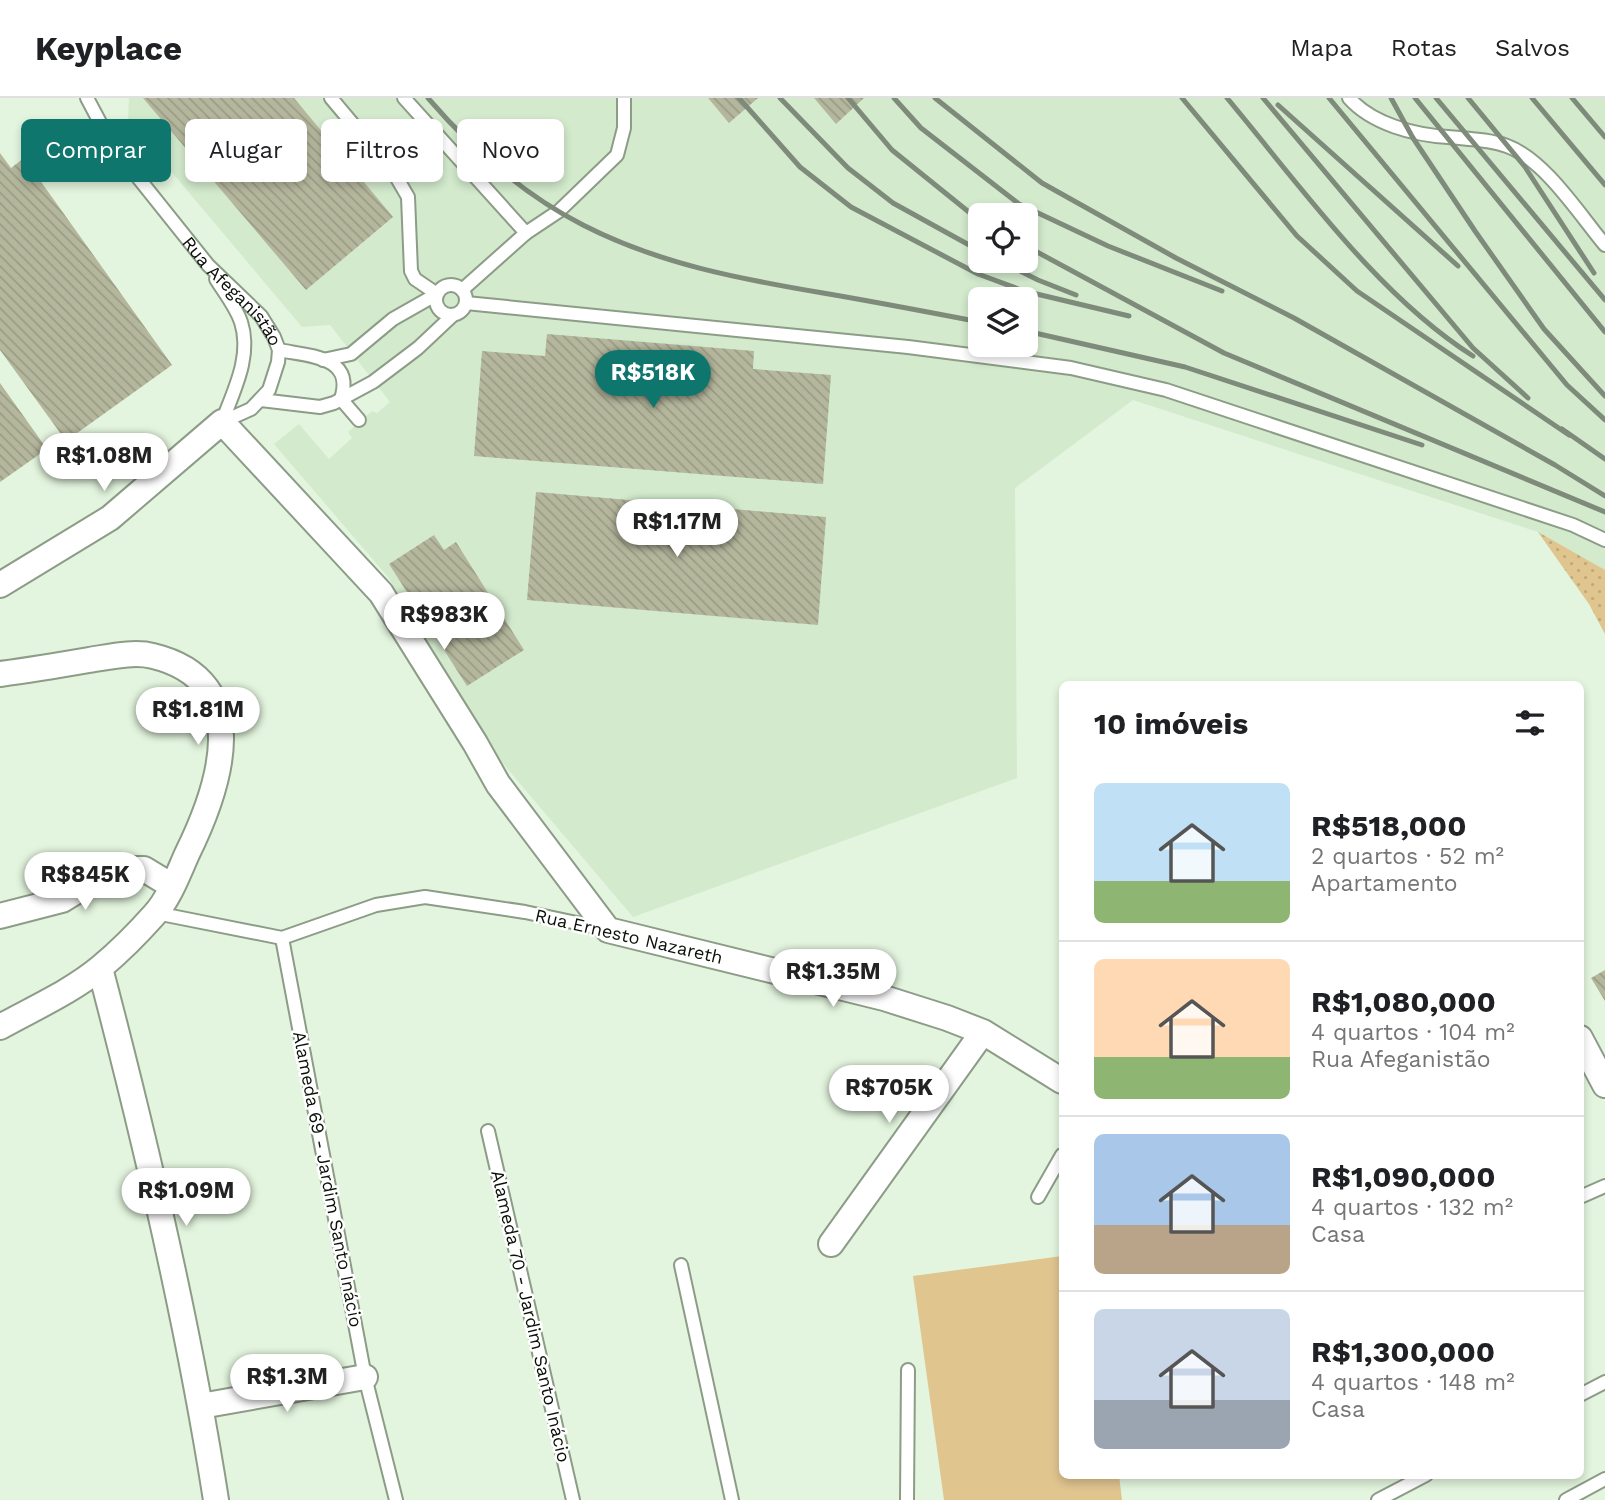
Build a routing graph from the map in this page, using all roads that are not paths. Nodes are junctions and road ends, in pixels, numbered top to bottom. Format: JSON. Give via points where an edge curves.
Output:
{"nodes":[{"id":1,"x":87,"y":98,"type":"edge"},
{"id":2,"x":331,"y":98,"type":"edge"},
{"id":3,"x":404,"y":98,"type":"edge"},
{"id":4,"x":624,"y":98,"type":"edge"},
{"id":5,"x":1349,"y":98,"type":"edge"},
{"id":6,"x":526,"y":233,"type":"junction"},
{"id":7,"x":1605,"y":245,"type":"edge"},
{"id":8,"x":208,"y":265,"type":"junction"},
{"id":9,"x":462,"y":289,"type":"junction"},
{"id":10,"x":437,"y":295,"type":"junction"},
{"id":11,"x":466,"y":303,"type":"junction"},
{"id":12,"x":452,"y":316,"type":"junction"},
{"id":13,"x":279,"y":350,"type":"junction"},
{"id":14,"x":323,"y":360,"type":"junction"},
{"id":15,"x":341,"y":399,"type":"junction"},
{"id":16,"x":261,"y":400,"type":"junction"},
{"id":17,"x":359,"y":420,"type":"dead end"},
{"id":18,"x":222,"y":422,"type":"junction"},
{"id":19,"x":1605,"y":540,"type":"edge"},
{"id":20,"x":0,"y":585,"type":"edge"},
{"id":21,"x":0,"y":674,"type":"edge"},
{"id":22,"x":172,"y":886,"type":"junction"},
{"id":23,"x":156,"y":913,"type":"junction"},
{"id":24,"x":0,"y":916,"type":"edge"},
{"id":25,"x":608,"y":930,"type":"junction"},
{"id":26,"x":282,"y":938,"type":"junction"},
{"id":27,"x":100,"y":968,"type":"junction"},
{"id":28,"x":0,"y":1027,"type":"edge"},
{"id":29,"x":983,"y":1032,"type":"junction"},
{"id":30,"x":1584,"y":1046,"type":"edge"},
{"id":31,"x":1059,"y":1079,"type":"edge"},
{"id":32,"x":1605,"y":1085,"type":"edge"},
{"id":33,"x":488,"y":1131,"type":"dead end"},
{"id":34,"x":1059,"y":1160,"type":"edge"},
{"id":35,"x":1605,"y":1186,"type":"edge"},
{"id":36,"x":1584,"y":1195,"type":"edge"},
{"id":37,"x":1038,"y":1197,"type":"dead end"},
{"id":38,"x":831,"y":1244,"type":"dead end"},
{"id":39,"x":681,"y":1265,"type":"dead end"},
{"id":40,"x":908,"y":1370,"type":"dead end"},
{"id":41,"x":365,"y":1377,"type":"junction"},
{"id":42,"x":1605,"y":1382,"type":"edge"},
{"id":43,"x":1584,"y":1393,"type":"edge"},
{"id":44,"x":201,"y":1406,"type":"junction"},
{"id":45,"x":1418,"y":1479,"type":"edge"},
{"id":46,"x":1605,"y":1479,"type":"edge"},
{"id":47,"x":216,"y":1500,"type":"edge"},
{"id":48,"x":396,"y":1500,"type":"edge"},
{"id":49,"x":573,"y":1500,"type":"edge"},
{"id":50,"x":732,"y":1500,"type":"edge"},
{"id":51,"x":907,"y":1500,"type":"edge"},
{"id":52,"x":1378,"y":1500,"type":"edge"},
{"id":53,"x":1566,"y":1500,"type":"edge"}],
"edges":[{"from":1,"to":8,"type":"lane","name":"Rua Afeganistão","via":[[112,145]]},
{"from":2,"to":10,"type":"lane","via":[[394,173],[408,197],[411,271]]},
{"from":3,"to":6,"type":"lane"},
{"from":4,"to":6,"type":"lane","via":[[624,128],[617,155],[559,211]]},
{"from":5,"to":7,"type":"lane","via":[[1378,119],[1410,132],[1507,146],[1546,174]]},
{"from":6,"to":9,"type":"lane"},
{"from":8,"to":13,"type":"lane","name":"Rua Afeganistão","via":[[261,316]]},
{"from":8,"to":18,"type":"lane","via":[[241,319],[244,336],[242,365]]},
{"from":9,"to":10,"type":"lane","via":[[448,285]]},
{"from":9,"to":11,"type":"lane"},
{"from":10,"to":12,"type":"lane","via":[[439,309]]},
{"from":10,"to":14,"type":"lane","via":[[393,319],[351,354]]},
{"from":11,"to":12,"type":"lane"},
{"from":11,"to":19,"type":"lane","via":[[908,347],[1071,369],[1166,390]]},
{"from":12,"to":15,"type":"lane","via":[[373,382]]},
{"from":13,"to":14,"type":"lane"},
{"from":13,"to":16,"type":"lane","name":"Rua Afeganistão","via":[[276,372]]},
{"from":14,"to":15,"type":"lane","via":[[333,363],[343,375]]},
{"from":15,"to":16,"type":"lane","via":[[320,407]]},
{"from":15,"to":17,"type":"lane"},
{"from":16,"to":18,"type":"lane"},
{"from":18,"to":20,"type":"street","via":[[110,518]]},
{"from":18,"to":25,"type":"street","via":[[381,593],[498,784]]},
{"from":21,"to":22,"type":"street","via":[[113,656],[150,655],[178,664],[211,694],[219,715],[217,779]]},
{"from":22,"to":23,"type":"street"},
{"from":22,"to":24,"type":"street","via":[[144,869],[117,869],[62,900]]},
{"from":23,"to":26,"type":"lane"},
{"from":23,"to":27,"type":"street"},
{"from":25,"to":26,"type":"lane","name":"Rua Ernesto Nazareth","via":[[425,897],[376,905]]},
{"from":25,"to":29,"type":"street","name":"Rua Ernesto Nazareth","via":[[884,998]]},
{"from":26,"to":41,"type":"lane","name":"Alameda 69 - Jardim Santo Inácio"},
{"from":27,"to":28,"type":"street"},
{"from":27,"to":44,"type":"street","via":[[139,1116]]},
{"from":29,"to":31,"type":"street","name":"Rua Ernesto Nazareth"},
{"from":29,"to":38,"type":"street"},
{"from":30,"to":32,"type":"street"},
{"from":33,"to":49,"type":"lane","name":"Alameda 70 - Jardim Santo Inácio"},
{"from":34,"to":37,"type":"lane"},
{"from":35,"to":36,"type":"lane"},
{"from":39,"to":50,"type":"lane"},
{"from":40,"to":51,"type":"lane"},
{"from":41,"to":44,"type":"street"},
{"from":41,"to":48,"type":"lane","name":"Alameda 69 - Jardim Santo Inácio"},
{"from":42,"to":43,"type":"lane"},
{"from":44,"to":47,"type":"street"},
{"from":45,"to":52,"type":"lane"},
{"from":46,"to":53,"type":"lane"}]}
